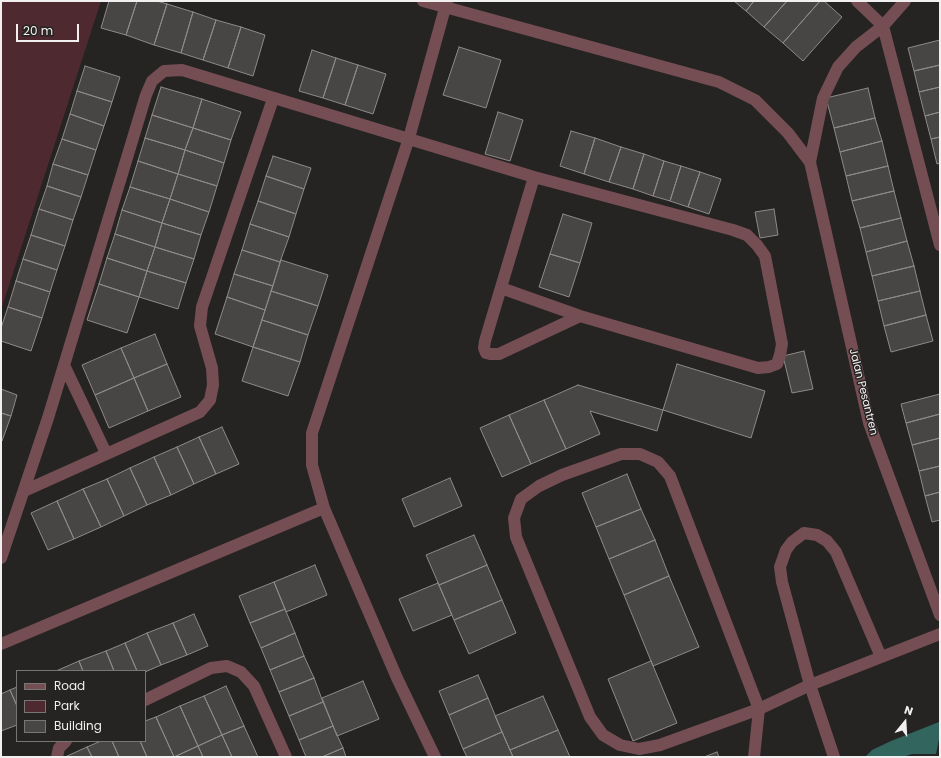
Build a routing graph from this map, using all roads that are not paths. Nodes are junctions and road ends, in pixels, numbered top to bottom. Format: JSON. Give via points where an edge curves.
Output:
{"nodes":[{"id":1,"x":423,"y":1,"type":"edge"},
{"id":2,"x":857,"y":1,"type":"edge"},
{"id":3,"x":905,"y":1,"type":"edge"},
{"id":4,"x":446,"y":4,"type":"edge"},
{"id":5,"x":883,"y":26,"type":"junction"},
{"id":6,"x":273,"y":99,"type":"junction"},
{"id":7,"x":409,"y":138,"type":"junction"},
{"id":8,"x":810,"y":162,"type":"junction"},
{"id":9,"x":534,"y":177,"type":"junction"},
{"id":10,"x":940,"y":245,"type":"edge"},
{"id":11,"x":502,"y":288,"type":"junction"},
{"id":12,"x":580,"y":316,"type":"junction"},
{"id":13,"x":64,"y":365,"type":"junction"},
{"id":14,"x":106,"y":453,"type":"junction"},
{"id":15,"x":24,"y":491,"type":"junction"},
{"id":16,"x":324,"y":508,"type":"junction"},
{"id":17,"x":1,"y":558,"type":"edge"},
{"id":18,"x":940,"y":615,"type":"edge"},
{"id":19,"x":940,"y":634,"type":"edge"},
{"id":20,"x":1,"y":644,"type":"edge"},
{"id":21,"x":881,"y":657,"type":"junction"},
{"id":22,"x":810,"y":685,"type":"junction"},
{"id":23,"x":146,"y":700,"type":"edge"},
{"id":24,"x":759,"y":709,"type":"junction"},
{"id":25,"x":65,"y":742,"type":"edge"},
{"id":26,"x":57,"y":757,"type":"edge"},
{"id":27,"x":286,"y":757,"type":"edge"},
{"id":28,"x":435,"y":757,"type":"edge"},
{"id":29,"x":754,"y":757,"type":"edge"},
{"id":30,"x":834,"y":757,"type":"edge"}],
"edges":[{"from":1,"to":4,"type":"street"},
{"from":2,"to":5,"type":"street"},
{"from":3,"to":5,"type":"street"},
{"from":4,"to":7,"type":"street"},
{"from":4,"to":8,"type":"street","via":[[719,82],[755,100],[788,133]]},
{"from":5,"to":8,"type":"street","via":[[856,47],[838,68],[823,98]]},
{"from":5,"to":10,"type":"street"},
{"from":6,"to":7,"type":"street"},
{"from":6,"to":13,"type":"street","via":[[182,70],[164,71],[152,81]]},
{"from":6,"to":14,"type":"street","via":[[202,307],[200,326],[212,368],[213,385],[210,400],[200,412]]},
{"from":7,"to":9,"type":"street"},
{"from":7,"to":16,"type":"street","via":[[312,433],[312,465]]},
{"from":8,"to":18,"type":"street","name":"Jalan Pesantren","via":[[868,423]]},
{"from":9,"to":11,"type":"street"},
{"from":9,"to":12,"type":"street","via":[[747,235],[765,256],[782,344],[777,364],[758,368]]},
{"from":11,"to":12,"type":"street"},
{"from":11,"to":12,"type":"street","via":[[485,341],[484,348],[490,354],[499,354]]},
{"from":13,"to":14,"type":"street"},
{"from":13,"to":15,"type":"street"},
{"from":14,"to":15,"type":"street"},
{"from":15,"to":17,"type":"street"},
{"from":16,"to":20,"type":"street"},
{"from":16,"to":28,"type":"street","via":[[397,678]]},
{"from":19,"to":21,"type":"street"},
{"from":21,"to":22,"type":"street"},
{"from":21,"to":22,"type":"street","via":[[836,552],[817,534],[804,533],[786,550],[780,567]]},
{"from":22,"to":24,"type":"street"},
{"from":22,"to":30,"type":"street"},
{"from":23,"to":27,"type":"street","via":[[211,668],[227,666],[241,672],[254,686]]},
{"from":24,"to":24,"type":"street","via":[[670,476],[658,462],[640,454],[621,454],[562,475],[539,486],[521,499],[514,518],[516,537],[590,717],[603,735],[620,745],[639,749],[660,745]]},
{"from":24,"to":29,"type":"street"},
{"from":25,"to":26,"type":"street","via":[[59,748]]}]}
